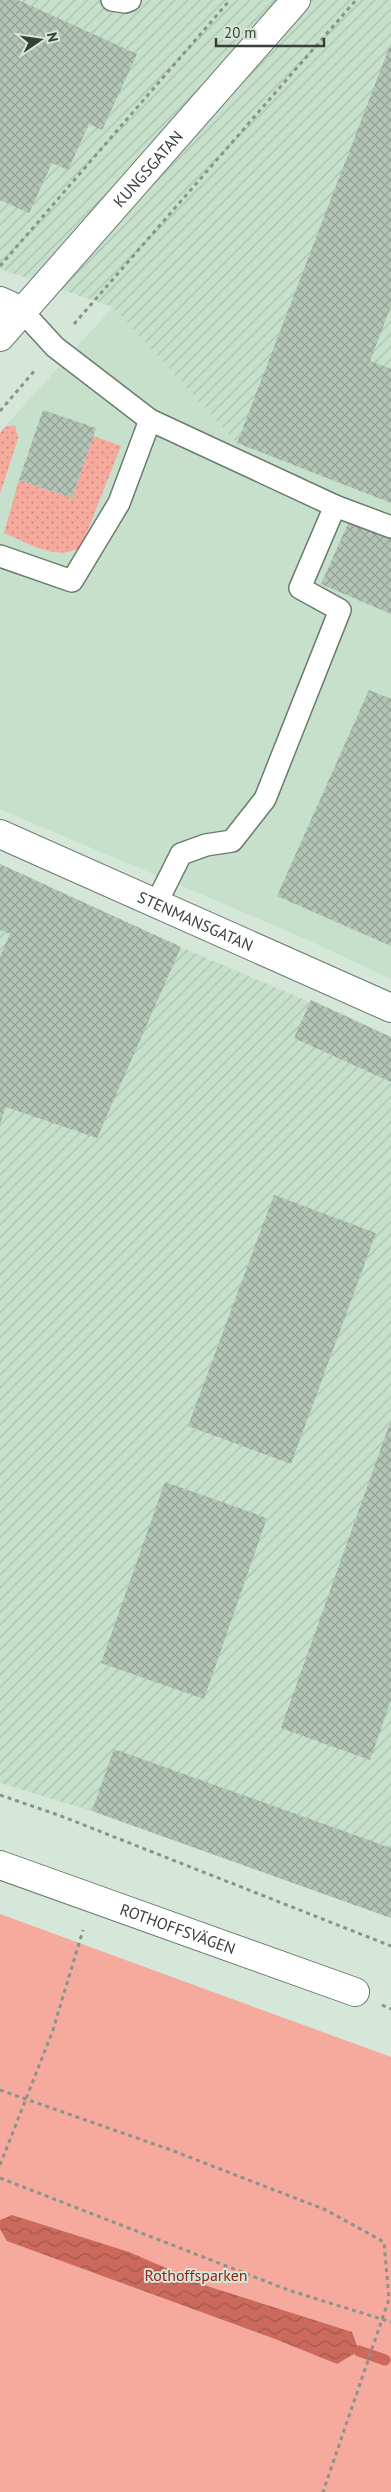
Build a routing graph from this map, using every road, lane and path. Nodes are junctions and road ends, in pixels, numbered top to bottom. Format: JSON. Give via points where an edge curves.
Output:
{"nodes":[{"id":1,"x":112,"y":0,"type":"edge"},
{"id":2,"x":130,"y":0,"type":"edge"},
{"id":3,"x":230,"y":0,"type":"edge"},
{"id":4,"x":296,"y":0,"type":"edge"},
{"id":5,"x":356,"y":0,"type":"edge"},
{"id":6,"x":0,"y":266,"type":"edge"},
{"id":7,"x":11,"y":306,"type":"edge"},
{"id":8,"x":0,"y":337,"type":"edge"},
{"id":9,"x":55,"y":346,"type":"junction"},
{"id":10,"x":0,"y":411,"type":"edge"},
{"id":11,"x":150,"y":420,"type":"junction"},
{"id":12,"x":335,"y":506,"type":"junction"},
{"id":13,"x":391,"y":527,"type":"edge"},
{"id":14,"x":0,"y":556,"type":"edge"},
{"id":15,"x":0,"y":834,"type":"edge"},
{"id":16,"x":156,"y":904,"type":"junction"},
{"id":17,"x":391,"y":1008,"type":"edge"},
{"id":18,"x":0,"y":1796,"type":"edge"},
{"id":19,"x":0,"y":1865,"type":"edge"},
{"id":20,"x":93,"y":1898,"type":"junction"},
{"id":21,"x":391,"y":1946,"type":"edge"},
{"id":22,"x":355,"y":1992,"type":"dead end"},
{"id":23,"x":0,"y":2090,"type":"edge"},
{"id":24,"x":26,"y":2100,"type":"junction"},
{"id":25,"x":0,"y":2165,"type":"edge"},
{"id":26,"x":0,"y":2178,"type":"edge"},
{"id":27,"x":382,"y":2320,"type":"junction"},
{"id":28,"x":391,"y":2322,"type":"edge"},
{"id":29,"x":323,"y":2492,"type":"edge"}],
"edges":[{"from":1,"to":2,"type":"lane"},
{"from":3,"to":6,"type":"path"},
{"from":4,"to":7,"type":"street","name":"KUNGSGATAN"},
{"from":5,"to":9,"type":"path"},
{"from":7,"to":8,"type":"street","name":"KUNGSGATAN"},
{"from":7,"to":9,"type":"lane"},
{"from":9,"to":10,"type":"path"},
{"from":9,"to":11,"type":"lane"},
{"from":11,"to":12,"type":"lane"},
{"from":11,"to":14,"type":"lane","via":[[119,503],[72,581]]},
{"from":12,"to":13,"type":"lane"},
{"from":12,"to":16,"type":"lane","via":[[300,588],[340,610],[266,799],[232,841],[206,845],[181,854]]},
{"from":15,"to":16,"type":"street","name":"STENMANSGATAN"},
{"from":16,"to":17,"type":"street","name":"STENMANSGATAN"},
{"from":18,"to":21,"type":"path","via":[[61,1816]]},
{"from":19,"to":20,"type":"street","name":"ROTHOFFSVÄGEN"},
{"from":20,"to":22,"type":"street","name":"ROTHOFFSVÄGEN"},
{"from":20,"to":24,"type":"path","via":[[53,2030]]},
{"from":23,"to":24,"type":"path"},
{"from":24,"to":25,"type":"path"},
{"from":24,"to":27,"type":"path","via":[[171,2150],[326,2210],[384,2242],[389,2299]]},
{"from":26,"to":27,"type":"path","via":[[288,2290]]},
{"from":27,"to":28,"type":"path"},
{"from":27,"to":29,"type":"path"}]}
